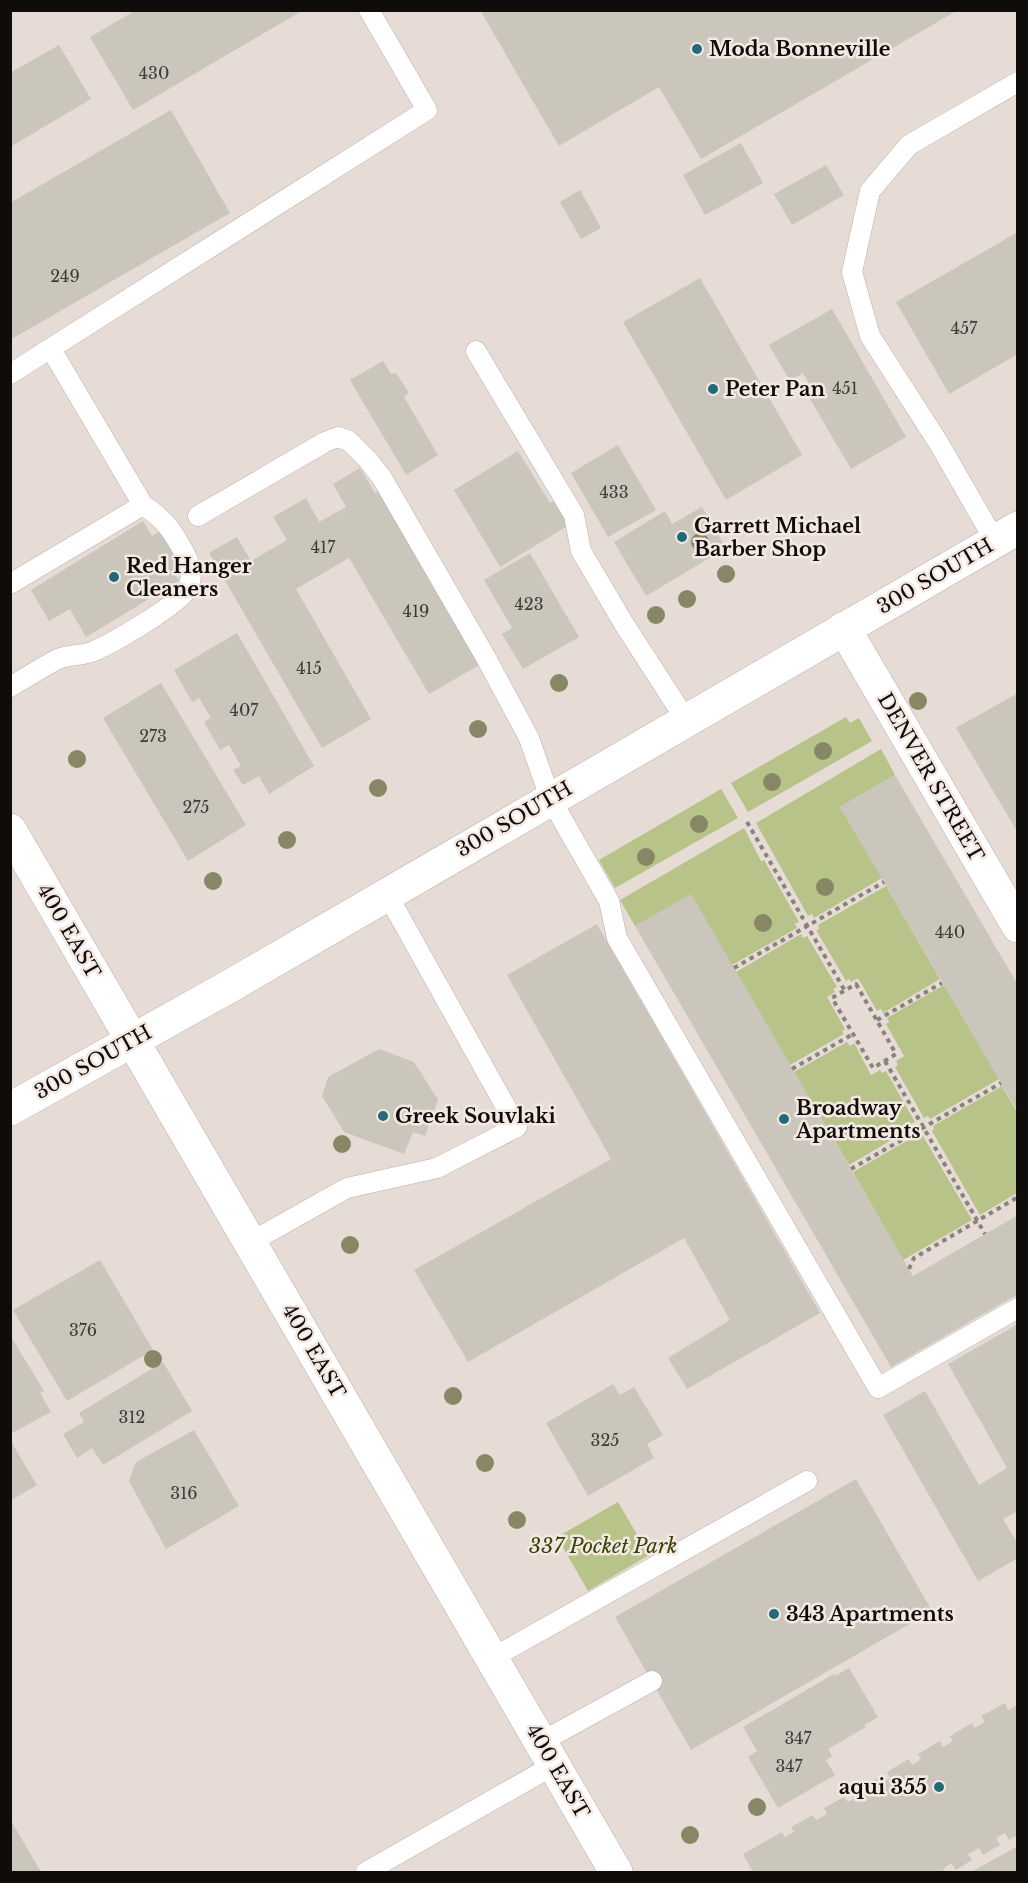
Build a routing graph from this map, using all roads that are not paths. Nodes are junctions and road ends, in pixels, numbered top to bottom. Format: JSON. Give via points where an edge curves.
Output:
{"nodes":[{"id":1,"x":369,"y":10,"type":"edge"},
{"id":2,"x":1017,"y":82,"type":"edge"},
{"id":3,"x":51,"y":349,"type":"junction"},
{"id":4,"x":476,"y":351,"type":"dead end"},
{"id":5,"x":10,"y":374,"type":"edge"},
{"id":6,"x":143,"y":505,"type":"junction"},
{"id":7,"x":198,"y":516,"type":"dead end"},
{"id":8,"x":1006,"y":535,"type":"edge"},
{"id":9,"x":10,"y":584,"type":"edge"},
{"id":10,"x":844,"y":628,"type":"junction"},
{"id":11,"x":10,"y":687,"type":"edge"},
{"id":12,"x":686,"y":720,"type":"junction"},
{"id":13,"x":550,"y":798,"type":"junction"},
{"id":14,"x":10,"y":830,"type":"edge"},
{"id":15,"x":387,"y":894,"type":"junction"},
{"id":16,"x":1017,"y":926,"type":"edge"},
{"id":17,"x":133,"y":1039,"type":"junction"},
{"id":18,"x":10,"y":1109,"type":"edge"},
{"id":19,"x":251,"y":1242,"type":"junction"},
{"id":20,"x":1017,"y":1308,"type":"edge"},
{"id":21,"x":807,"y":1481,"type":"dead end"},
{"id":22,"x":492,"y":1658,"type":"junction"},
{"id":23,"x":652,"y":1681,"type":"dead end"},
{"id":24,"x":548,"y":1753,"type":"junction"},
{"id":25,"x":366,"y":1872,"type":"edge"},
{"id":26,"x":616,"y":1872,"type":"edge"}],
"edges":[{"from":1,"to":3,"type":"lane","via":[[427,110]]},
{"from":2,"to":8,"type":"lane","via":[[909,145],[870,190],[852,272],[870,336],[938,442]]},
{"from":3,"to":5,"type":"lane"},
{"from":3,"to":6,"type":"lane"},
{"from":4,"to":12,"type":"lane","via":[[574,515],[581,551]]},
{"from":6,"to":9,"type":"lane"},
{"from":6,"to":11,"type":"lane","via":[[166,522],[190,562],[189,586],[182,597],[109,643],[91,652],[59,659]]},
{"from":7,"to":13,"type":"lane","via":[[325,442],[338,437],[349,441],[382,478],[484,656],[529,738]]},
{"from":8,"to":10,"type":"street","name":"300 SOUTH"},
{"from":10,"to":12,"type":"street","name":"300 SOUTH"},
{"from":10,"to":16,"type":"street","name":"DENVER STREET"},
{"from":12,"to":13,"type":"street","name":"300 SOUTH"},
{"from":13,"to":15,"type":"street","name":"300 SOUTH"},
{"from":13,"to":20,"type":"lane","via":[[609,901],[617,938],[878,1388]]},
{"from":14,"to":17,"type":"street","name":"400 EAST"},
{"from":15,"to":17,"type":"street","name":"300 SOUTH"},
{"from":15,"to":19,"type":"lane","via":[[517,1126],[437,1168],[347,1188]]},
{"from":17,"to":18,"type":"street","name":"300 SOUTH"},
{"from":17,"to":19,"type":"street","name":"400 EAST"},
{"from":19,"to":22,"type":"street","name":"400 EAST"},
{"from":21,"to":22,"type":"lane"},
{"from":22,"to":24,"type":"street","name":"400 EAST"},
{"from":23,"to":24,"type":"lane"},
{"from":24,"to":25,"type":"lane"},
{"from":24,"to":26,"type":"street","name":"400 EAST"}]}
